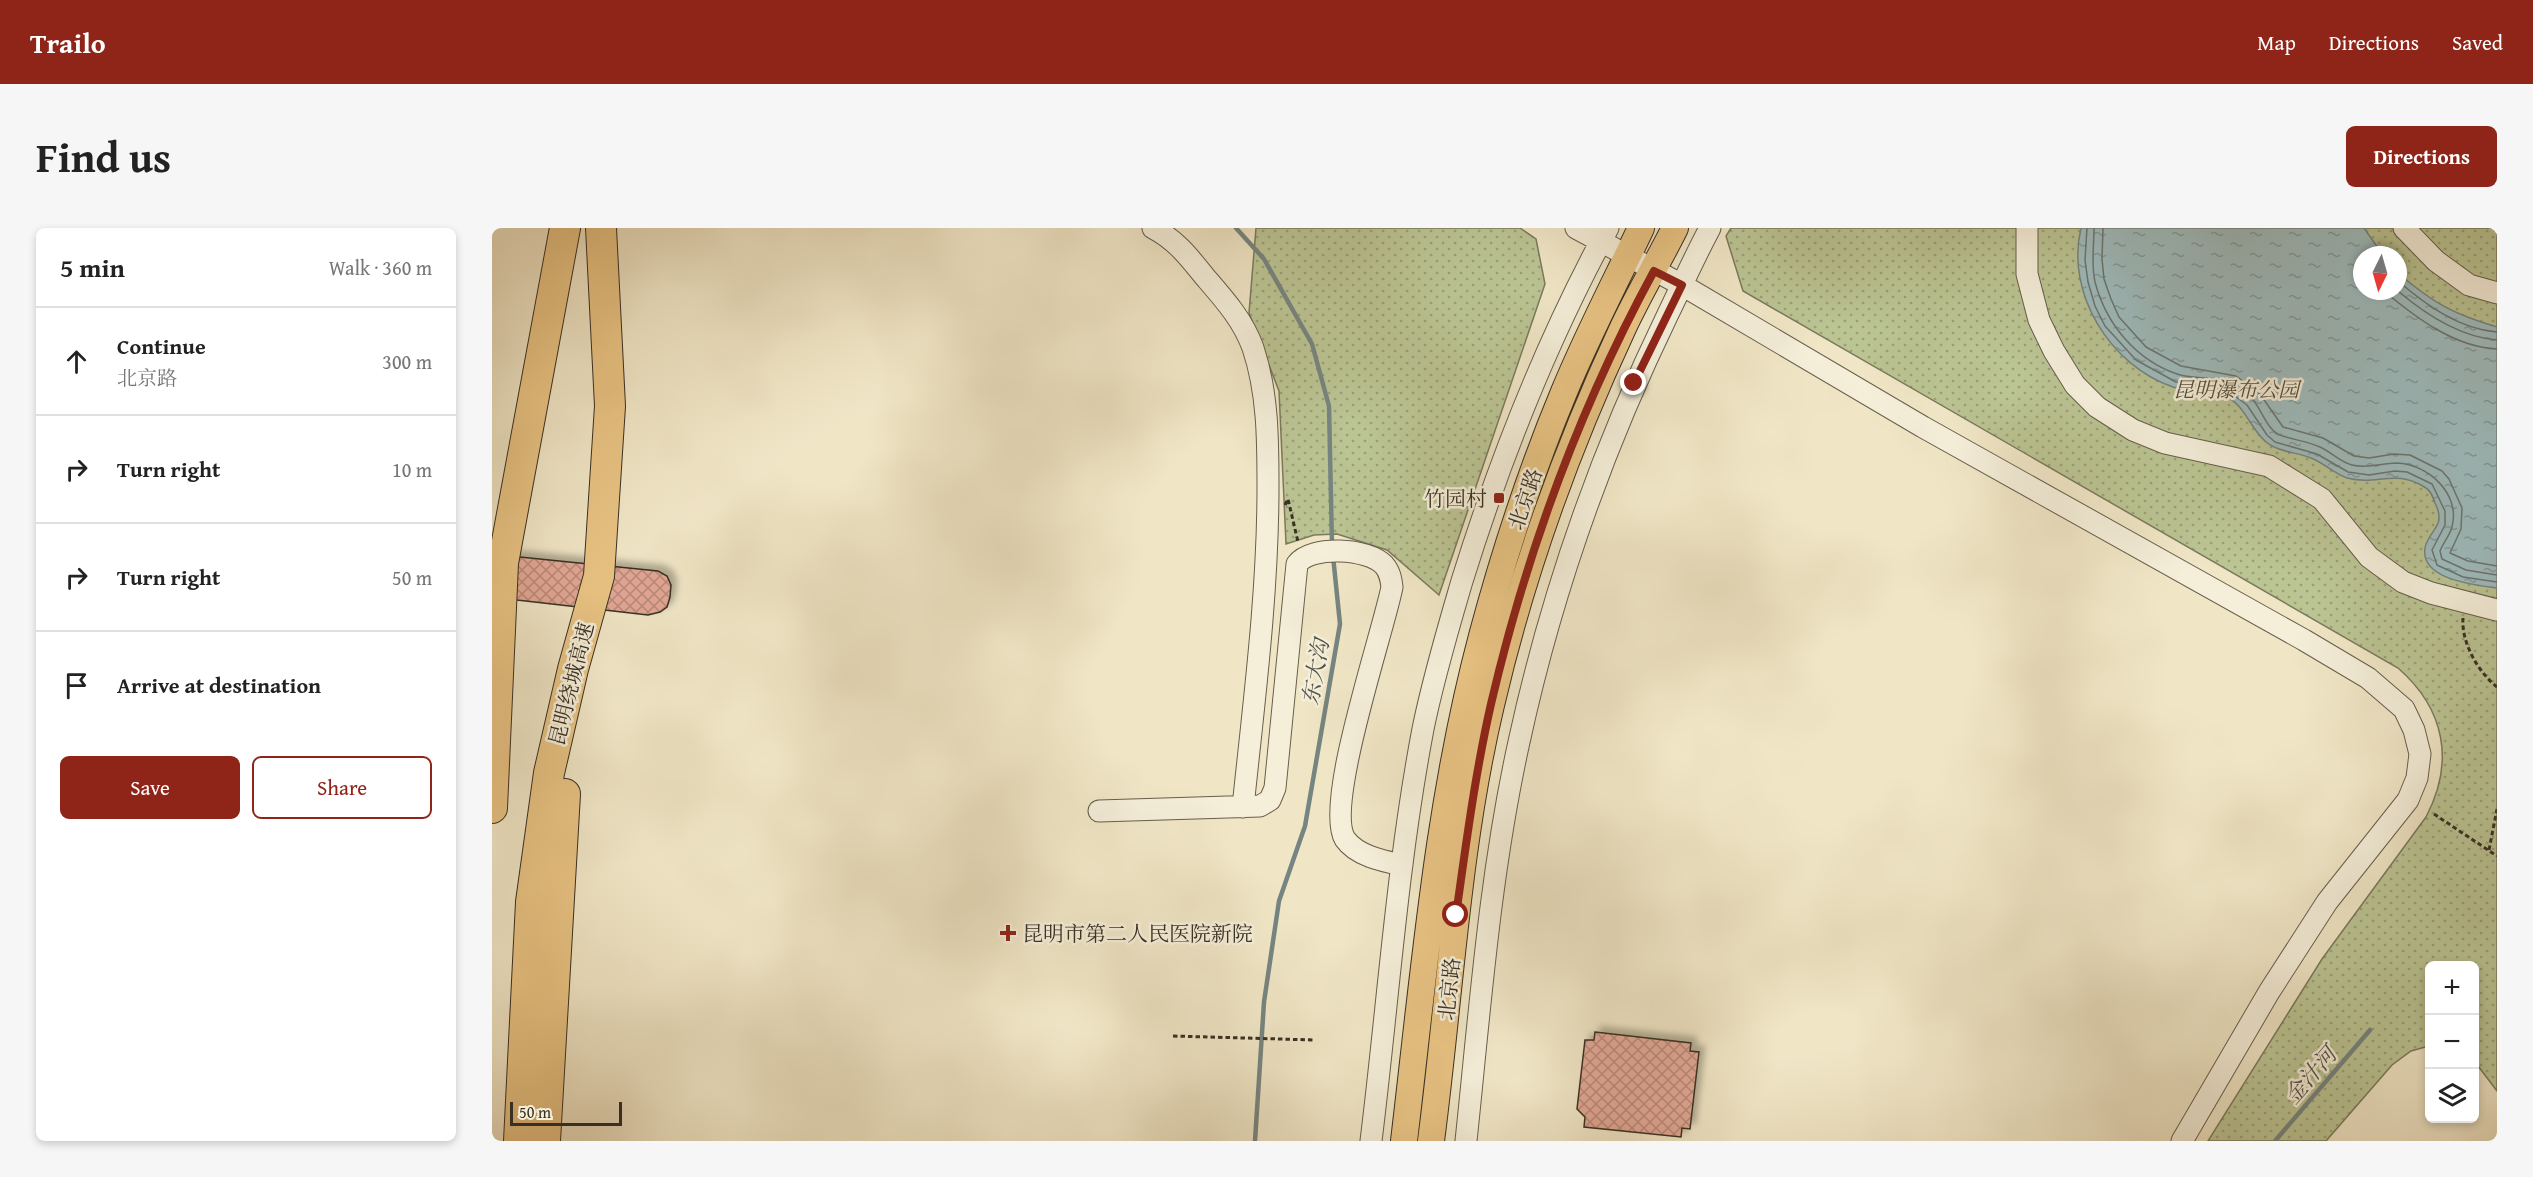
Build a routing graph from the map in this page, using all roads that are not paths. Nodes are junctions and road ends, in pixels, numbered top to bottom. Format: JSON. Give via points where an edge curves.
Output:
{"nodes":[{"id":1,"x":565,"y":228,"type":"edge"},
{"id":2,"x":601,"y":228,"type":"edge"},
{"id":3,"x":1153,"y":228,"type":"edge"},
{"id":4,"x":1576,"y":228,"type":"edge"},
{"id":5,"x":1641,"y":228,"type":"edge"},
{"id":6,"x":1675,"y":228,"type":"edge"},
{"id":7,"x":1710,"y":228,"type":"edge"},
{"id":8,"x":2027,"y":228,"type":"edge"},
{"id":9,"x":2404,"y":228,"type":"edge"},
{"id":10,"x":1604,"y":235,"type":"edge"},
{"id":11,"x":1628,"y":256,"type":"junction"},
{"id":12,"x":1654,"y":271,"type":"junction"},
{"id":13,"x":1682,"y":285,"type":"junction"},
{"id":14,"x":2497,"y":293,"type":"edge"},
{"id":15,"x":2497,"y":610,"type":"edge"},
{"id":16,"x":573,"y":669,"type":"junction"},
{"id":17,"x":1244,"y":807,"type":"junction"},
{"id":18,"x":492,"y":808,"type":"edge"},
{"id":19,"x":1099,"y":811,"type":"dead end"},
{"id":20,"x":1402,"y":865,"type":"junction"},
{"id":21,"x":549,"y":1136,"type":"edge"},
{"id":22,"x":519,"y":1141,"type":"edge"},
{"id":23,"x":1371,"y":1141,"type":"edge"},
{"id":24,"x":1404,"y":1141,"type":"edge"},
{"id":25,"x":1431,"y":1141,"type":"edge"},
{"id":26,"x":1466,"y":1141,"type":"edge"},
{"id":27,"x":2182,"y":1141,"type":"edge"}],
"edges":[{"from":1,"to":18,"type":"highway","via":[[503,563]]},
{"from":2,"to":16,"type":"highway","name":"昆明绕城高速","via":[[610,406],[599,576]]},
{"from":3,"to":17,"type":"street","via":[[1171,237],[1239,318],[1263,381],[1267,413],[1268,546]]},
{"from":4,"to":10,"type":"street"},
{"from":5,"to":11,"type":"main road","name":"北京路"},
{"from":6,"to":12,"type":"main road","name":"北京路"},
{"from":7,"to":13,"type":"street"},
{"from":8,"to":15,"type":"street","via":[[2027,274],[2039,320],[2075,385],[2097,407],[2133,430],[2165,443],[2269,466],[2322,499],[2368,557],[2403,582]]},
{"from":9,"to":14,"type":"street","via":[[2436,261],[2469,285]]},
{"from":10,"to":11,"type":"street"},
{"from":10,"to":20,"type":"street","via":[[1545,356],[1476,536],[1447,630],[1424,727]]},
{"from":11,"to":12,"type":"street"},
{"from":11,"to":24,"type":"main road","name":"北京路","via":[[1563,393],[1519,511],[1482,637],[1449,787]]},
{"from":12,"to":13,"type":"street"},
{"from":12,"to":25,"type":"main road","name":"北京路","via":[[1623,329],[1543,521],[1501,664],[1474,791]]},
{"from":13,"to":26,"type":"street","via":[[1634,383],[1582,517],[1543,643],[1518,744],[1492,895]]},
{"from":13,"to":27,"type":"street","via":[[1923,427],[2331,656],[2368,678],[2404,709],[2420,754],[2418,778],[2408,800],[2326,902]]},
{"from":16,"to":21,"type":"highway"},
{"from":16,"to":22,"type":"highway","name":"昆明绕城高速","via":[[549,773],[531,902]]},
{"from":17,"to":19,"type":"street"},
{"from":17,"to":20,"type":"street","via":[[1260,806],[1270,800],[1275,788],[1294,574],[1301,558],[1311,553],[1348,551],[1383,564],[1392,587],[1344,779],[1341,825],[1344,838],[1353,847],[1377,860]]},
{"from":20,"to":23,"type":"street"}]}
